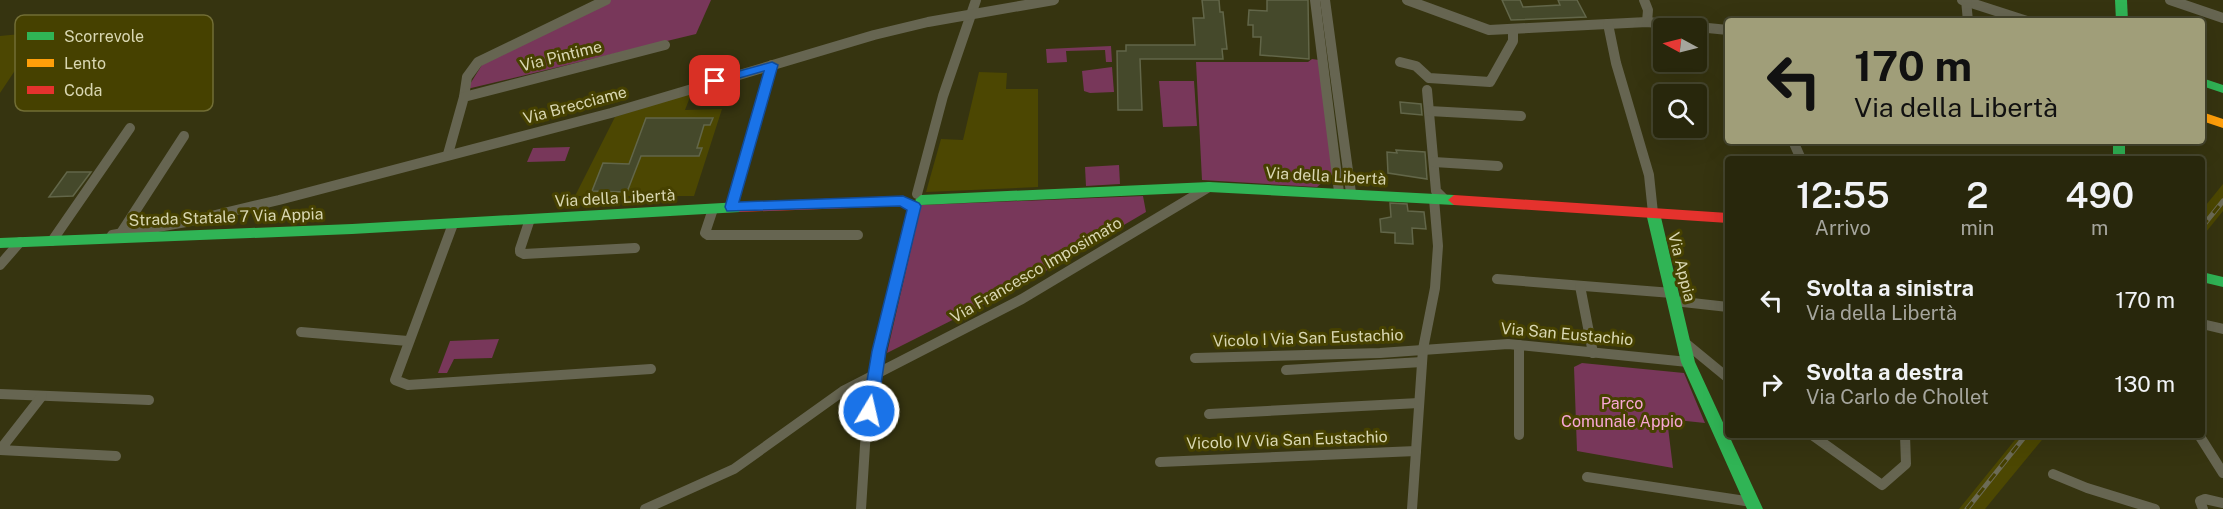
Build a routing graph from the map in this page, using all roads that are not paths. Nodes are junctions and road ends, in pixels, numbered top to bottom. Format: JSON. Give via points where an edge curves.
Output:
{"nodes":[{"id":1,"x":606,"y":0,"type":"edge"},
{"id":2,"x":976,"y":0,"type":"edge"},
{"id":3,"x":1054,"y":0,"type":"edge"},
{"id":4,"x":1316,"y":0,"type":"edge"},
{"id":5,"x":1325,"y":0,"type":"edge"},
{"id":6,"x":1407,"y":0,"type":"edge"},
{"id":7,"x":1644,"y":0,"type":"edge"},
{"id":8,"x":1965,"y":0,"type":"edge"},
{"id":9,"x":2121,"y":0,"type":"edge"},
{"id":10,"x":2170,"y":0,"type":"edge"},
{"id":11,"x":970,"y":15,"type":"junction"},
{"id":12,"x":1968,"y":18,"type":"edge"},
{"id":13,"x":2015,"y":18,"type":"edge"},
{"id":14,"x":2122,"y":18,"type":"edge"},
{"id":15,"x":2223,"y":18,"type":"edge"},
{"id":16,"x":1647,"y":22,"type":"junction"},
{"id":17,"x":1608,"y":24,"type":"junction"},
{"id":18,"x":1513,"y":29,"type":"junction"},
{"id":19,"x":1725,"y":30,"type":"edge"},
{"id":20,"x":665,"y":45,"type":"dead end"},
{"id":21,"x":1400,"y":62,"type":"dead end"},
{"id":22,"x":772,"y":65,"type":"junction"},
{"id":23,"x":2205,"y":83,"type":"edge"},
{"id":24,"x":2223,"y":89,"type":"edge"},
{"id":25,"x":1427,"y":90,"type":"dead end"},
{"id":26,"x":464,"y":97,"type":"junction"},
{"id":27,"x":1429,"y":111,"type":"junction"},
{"id":28,"x":1521,"y":117,"type":"dead end"},
{"id":29,"x":2205,"y":117,"type":"edge"},
{"id":30,"x":2223,"y":124,"type":"edge"},
{"id":31,"x":130,"y":128,"type":"dead end"},
{"id":32,"x":184,"y":136,"type":"dead end"},
{"id":33,"x":448,"y":154,"type":"junction"},
{"id":34,"x":1434,"y":162,"type":"junction"},
{"id":35,"x":1498,"y":166,"type":"dead end"},
{"id":36,"x":1209,"y":187,"type":"junction"},
{"id":37,"x":1345,"y":193,"type":"junction"},
{"id":38,"x":1439,"y":199,"type":"junction"},
{"id":39,"x":914,"y":200,"type":"junction"},
{"id":40,"x":731,"y":207,"type":"junction"},
{"id":41,"x":713,"y":208,"type":"junction"},
{"id":42,"x":1653,"y":213,"type":"junction"},
{"id":43,"x":1725,"y":218,"type":"edge"},
{"id":44,"x":530,"y":219,"type":"junction"},
{"id":45,"x":186,"y":222,"type":"junction"},
{"id":46,"x":453,"y":224,"type":"junction"},
{"id":47,"x":121,"y":233,"type":"junction"},
{"id":48,"x":858,"y":235,"type":"dead end"},
{"id":49,"x":179,"y":236,"type":"junction"},
{"id":50,"x":95,"y":239,"type":"junction"},
{"id":51,"x":52,"y":241,"type":"junction"},
{"id":52,"x":20,"y":242,"type":"junction"},
{"id":53,"x":0,"y":243,"type":"edge"},
{"id":54,"x":635,"y":248,"type":"dead end"},
{"id":55,"x":0,"y":265,"type":"edge"},
{"id":56,"x":2205,"y":278,"type":"edge"},
{"id":57,"x":1497,"y":279,"type":"dead end"},
{"id":58,"x":2223,"y":282,"type":"edge"},
{"id":59,"x":1580,"y":286,"type":"junction"},
{"id":60,"x":1673,"y":297,"type":"junction"},
{"id":61,"x":1725,"y":306,"type":"edge"},
{"id":62,"x":2205,"y":325,"type":"edge"},
{"id":63,"x":2223,"y":329,"type":"edge"},
{"id":64,"x":301,"y":332,"type":"dead end"},
{"id":65,"x":1683,"y":340,"type":"junction"},
{"id":66,"x":408,"y":341,"type":"junction"},
{"id":67,"x":1520,"y":345,"type":"junction"},
{"id":68,"x":1423,"y":349,"type":"junction"},
{"id":69,"x":1593,"y":353,"type":"junction"},
{"id":70,"x":1195,"y":358,"type":"dead end"},
{"id":71,"x":1422,"y":362,"type":"junction"},
{"id":72,"x":1688,"y":362,"type":"junction"},
{"id":73,"x":651,"y":369,"type":"dead end"},
{"id":74,"x":1286,"y":369,"type":"dead end"},
{"id":75,"x":875,"y":374,"type":"junction"},
{"id":76,"x":1725,"y":375,"type":"edge"},
{"id":77,"x":0,"y":394,"type":"edge"},
{"id":78,"x":42,"y":396,"type":"junction"},
{"id":79,"x":149,"y":400,"type":"dead end"},
{"id":80,"x":1419,"y":403,"type":"junction"},
{"id":81,"x":1209,"y":414,"type":"dead end"},
{"id":82,"x":1520,"y":435,"type":"dead end"},
{"id":83,"x":1816,"y":438,"type":"edge"},
{"id":84,"x":1905,"y":438,"type":"edge"},
{"id":85,"x":2201,"y":438,"type":"edge"},
{"id":86,"x":1416,"y":451,"type":"junction"},
{"id":87,"x":116,"y":456,"type":"dead end"},
{"id":88,"x":1160,"y":462,"type":"dead end"},
{"id":89,"x":2223,"y":473,"type":"edge"},
{"id":90,"x":2053,"y":474,"type":"dead end"},
{"id":91,"x":1587,"y":477,"type":"dead end"},
{"id":92,"x":2223,"y":502,"type":"edge"},
{"id":93,"x":1754,"y":506,"type":"edge"},
{"id":94,"x":645,"y":509,"type":"edge"},
{"id":95,"x":861,"y":509,"type":"edge"},
{"id":96,"x":1412,"y":509,"type":"edge"},
{"id":97,"x":2155,"y":509,"type":"edge"},
{"id":98,"x":2203,"y":509,"type":"edge"}],
"edges":[{"from":1,"to":26,"type":"street","name":"Via Pintime","via":[[478,62],[470,68]]},
{"from":2,"to":11,"type":"street"},
{"from":3,"to":11,"type":"street","name":"Via Brecciame"},
{"from":4,"to":37,"type":"street"},
{"from":5,"to":37,"type":"street"},
{"from":6,"to":18,"type":"street","via":[[1489,30]]},
{"from":7,"to":16,"type":"street"},
{"from":8,"to":12,"type":"street"},
{"from":8,"to":13,"type":"street"},
{"from":9,"to":14,"type":"main road"},
{"from":10,"to":15,"type":"street"},
{"from":11,"to":22,"type":"street","name":"Via Brecciame","via":[[874,35]]},
{"from":11,"to":39,"type":"street"},
{"from":16,"to":17,"type":"street"},
{"from":16,"to":19,"type":"street"},
{"from":17,"to":18,"type":"street"},
{"from":17,"to":42,"type":"street","name":"Via Appia","via":[[1649,175]]},
{"from":18,"to":21,"type":"street","via":[[1513,40],[1490,82],[1429,78],[1416,66]]},
{"from":20,"to":26,"type":"street","name":"Via Pintime"},
{"from":22,"to":33,"type":"street","name":"Via Brecciame","via":[[611,113]]},
{"from":22,"to":40,"type":"street"},
{"from":23,"to":24,"type":"main road"},
{"from":25,"to":27,"type":"street"},
{"from":26,"to":33,"type":"street","name":"Via Pintime"},
{"from":27,"to":28,"type":"street"},
{"from":27,"to":34,"type":"street"},
{"from":29,"to":30,"type":"main road"},
{"from":31,"to":51,"type":"street"},
{"from":32,"to":47,"type":"street"},
{"from":33,"to":45,"type":"street","name":"Via Brecciame"},
{"from":34,"to":35,"type":"street"},
{"from":34,"to":38,"type":"street"},
{"from":36,"to":37,"type":"main road","name":"Via della Libertà"},
{"from":36,"to":39,"type":"main road","name":"Via della Libertà"},
{"from":36,"to":75,"type":"street","name":"Via Francesco Imposimato","via":[[1022,299]]},
{"from":37,"to":38,"type":"main road","name":"Via della Libertà"},
{"from":38,"to":42,"type":"main road","name":"Via della Libertà"},
{"from":38,"to":68,"type":"street","via":[[1435,288]]},
{"from":39,"to":40,"type":"main road","name":"Via della Libertà"},
{"from":39,"to":75,"type":"street"},
{"from":40,"to":41,"type":"main road","name":"Via della Libertà"},
{"from":41,"to":44,"type":"main road","name":"Via della Libertà"},
{"from":41,"to":48,"type":"street","via":[[705,233],[708,235]]},
{"from":42,"to":43,"type":"main road","name":"Via della Libertà"},
{"from":42,"to":60,"type":"main road","name":"Via Appia"},
{"from":44,"to":46,"type":"main road","name":"Via della Libertà"},
{"from":44,"to":54,"type":"street","via":[[520,249],[524,254]]},
{"from":45,"to":47,"type":"street","name":"Via Brecciame"},
{"from":45,"to":49,"type":"street","via":[[176,228]]},
{"from":46,"to":49,"type":"main road","name":"Strada Statale 7 Via Appia"},
{"from":46,"to":66,"type":"street"},
{"from":47,"to":50,"type":"street","name":"Via Brecciame"},
{"from":49,"to":50,"type":"main road","name":"Strada Statale 7 Via Appia"},
{"from":50,"to":51,"type":"main road","name":"Strada Statale 7 Via Appia"},
{"from":51,"to":52,"type":"main road","name":"Strada Statale 7 Via Appia"},
{"from":52,"to":53,"type":"main road","name":"Strada Statale 7 Via Appia"},
{"from":52,"to":55,"type":"street"},
{"from":56,"to":58,"type":"main road"},
{"from":57,"to":59,"type":"street"},
{"from":59,"to":60,"type":"street"},
{"from":59,"to":69,"type":"street"},
{"from":60,"to":61,"type":"street"},
{"from":60,"to":65,"type":"main road","name":"Via Appia"},
{"from":62,"to":63,"type":"street"},
{"from":64,"to":66,"type":"street"},
{"from":65,"to":72,"type":"main road","name":"Via Appia"},
{"from":65,"to":76,"type":"street"},
{"from":66,"to":73,"type":"street","via":[[395,380],[408,385]]},
{"from":67,"to":68,"type":"street","name":"Via San Eustachio"},
{"from":67,"to":69,"type":"street","name":"Via San Eustachio"},
{"from":67,"to":82,"type":"street"},
{"from":68,"to":70,"type":"street","name":"Vicolo I Via San Eustachio"},
{"from":68,"to":71,"type":"street"},
{"from":69,"to":72,"type":"street","name":"Via San Eustachio"},
{"from":71,"to":74,"type":"street"},
{"from":71,"to":80,"type":"street"},
{"from":72,"to":93,"type":"main road","name":"Via Appia"},
{"from":75,"to":94,"type":"street","name":"Via Francesco Imposimato","via":[[843,391],[734,469]]},
{"from":75,"to":95,"type":"street","via":[[866,430]]},
{"from":77,"to":78,"type":"street"},
{"from":78,"to":79,"type":"street"},
{"from":78,"to":87,"type":"street","via":[[0,450]]},
{"from":80,"to":81,"type":"street"},
{"from":80,"to":86,"type":"street"},
{"from":83,"to":84,"type":"street","via":[[1882,485],[1906,464]]},
{"from":85,"to":89,"type":"street"},
{"from":86,"to":88,"type":"street","name":"Vicolo IV Via San Eustachio"},
{"from":86,"to":96,"type":"street"},
{"from":90,"to":97,"type":"street"},
{"from":91,"to":93,"type":"street"},
{"from":92,"to":98,"type":"street","via":[[2205,498],[2200,501]]}]}
